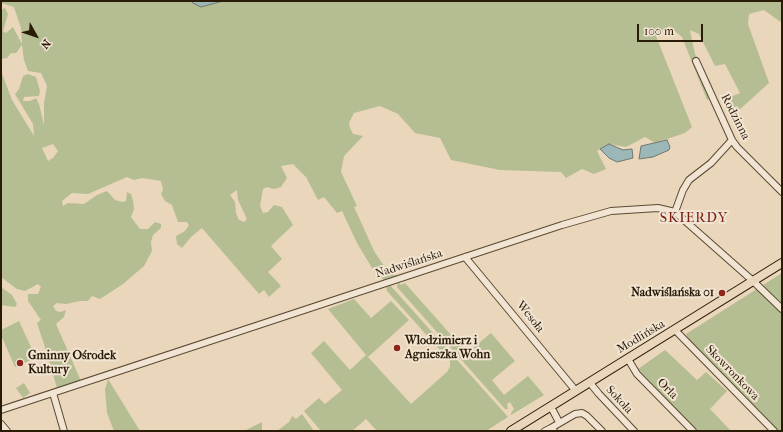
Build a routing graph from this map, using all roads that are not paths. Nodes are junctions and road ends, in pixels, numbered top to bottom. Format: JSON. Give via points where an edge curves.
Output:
{"nodes":[{"id":1,"x":696,"y":61,"type":"dead end"},
{"id":2,"x":732,"y":140,"type":"junction"},
{"id":3,"x":782,"y":192,"type":"edge"},
{"id":4,"x":675,"y":212,"type":"junction"},
{"id":5,"x":465,"y":257,"type":"junction"},
{"id":6,"x":782,"y":264,"type":"edge"},
{"id":7,"x":753,"y":281,"type":"junction"},
{"id":8,"x":782,"y":310,"type":"edge"},
{"id":9,"x":675,"y":330,"type":"junction"},
{"id":10,"x":628,"y":359,"type":"junction"},
{"id":11,"x":590,"y":383,"type":"junction"},
{"id":12,"x":576,"y":391,"type":"junction"},
{"id":13,"x":53,"y":393,"type":"junction"},
{"id":14,"x":550,"y":407,"type":"junction"},
{"id":15,"x":1,"y":410,"type":"edge"},
{"id":16,"x":559,"y":422,"type":"junction"},
{"id":17,"x":1,"y":424,"type":"edge"},
{"id":18,"x":517,"y":430,"type":"edge"},
{"id":19,"x":550,"y":430,"type":"edge"},
{"id":20,"x":7,"y":431,"type":"edge"},
{"id":21,"x":64,"y":431,"type":"edge"},
{"id":22,"x":602,"y":431,"type":"edge"},
{"id":23,"x":634,"y":431,"type":"edge"},
{"id":24,"x":693,"y":431,"type":"edge"},
{"id":25,"x":774,"y":431,"type":"edge"}],
"edges":[{"from":1,"to":2,"type":"street","name":"Rodzinna"},
{"from":2,"to":3,"type":"street","name":"Rodzinna"},
{"from":2,"to":4,"type":"street","via":[[711,163],[690,180],[683,190]]},
{"from":4,"to":5,"type":"street","name":"Nadwiślańska","via":[[658,208],[611,211]]},
{"from":4,"to":7,"type":"street"},
{"from":5,"to":12,"type":"street","name":"Wesoła"},
{"from":5,"to":13,"type":"street","name":"Nadwiślańska"},
{"from":6,"to":7,"type":"main road","name":"Modlińska"},
{"from":7,"to":8,"type":"street"},
{"from":7,"to":9,"type":"main road","name":"Modlińska"},
{"from":9,"to":10,"type":"main road","name":"Modlińska"},
{"from":9,"to":25,"type":"street","name":"Skowronkowa"},
{"from":10,"to":11,"type":"main road","name":"Modlińska"},
{"from":10,"to":24,"type":"street","name":"Orla","via":[[638,374]]},
{"from":11,"to":12,"type":"main road","name":"Modlińska"},
{"from":11,"to":23,"type":"street","name":"Sokola"},
{"from":12,"to":14,"type":"main road","name":"Modlińska"},
{"from":13,"to":15,"type":"street","name":"Nadwiślańska"},
{"from":13,"to":21,"type":"street"},
{"from":14,"to":16,"type":"street"},
{"from":14,"to":18,"type":"main road","name":"Modlińska"},
{"from":16,"to":19,"type":"street"},
{"from":16,"to":22,"type":"street","via":[[582,413]]},
{"from":17,"to":20,"type":"street"}]}
